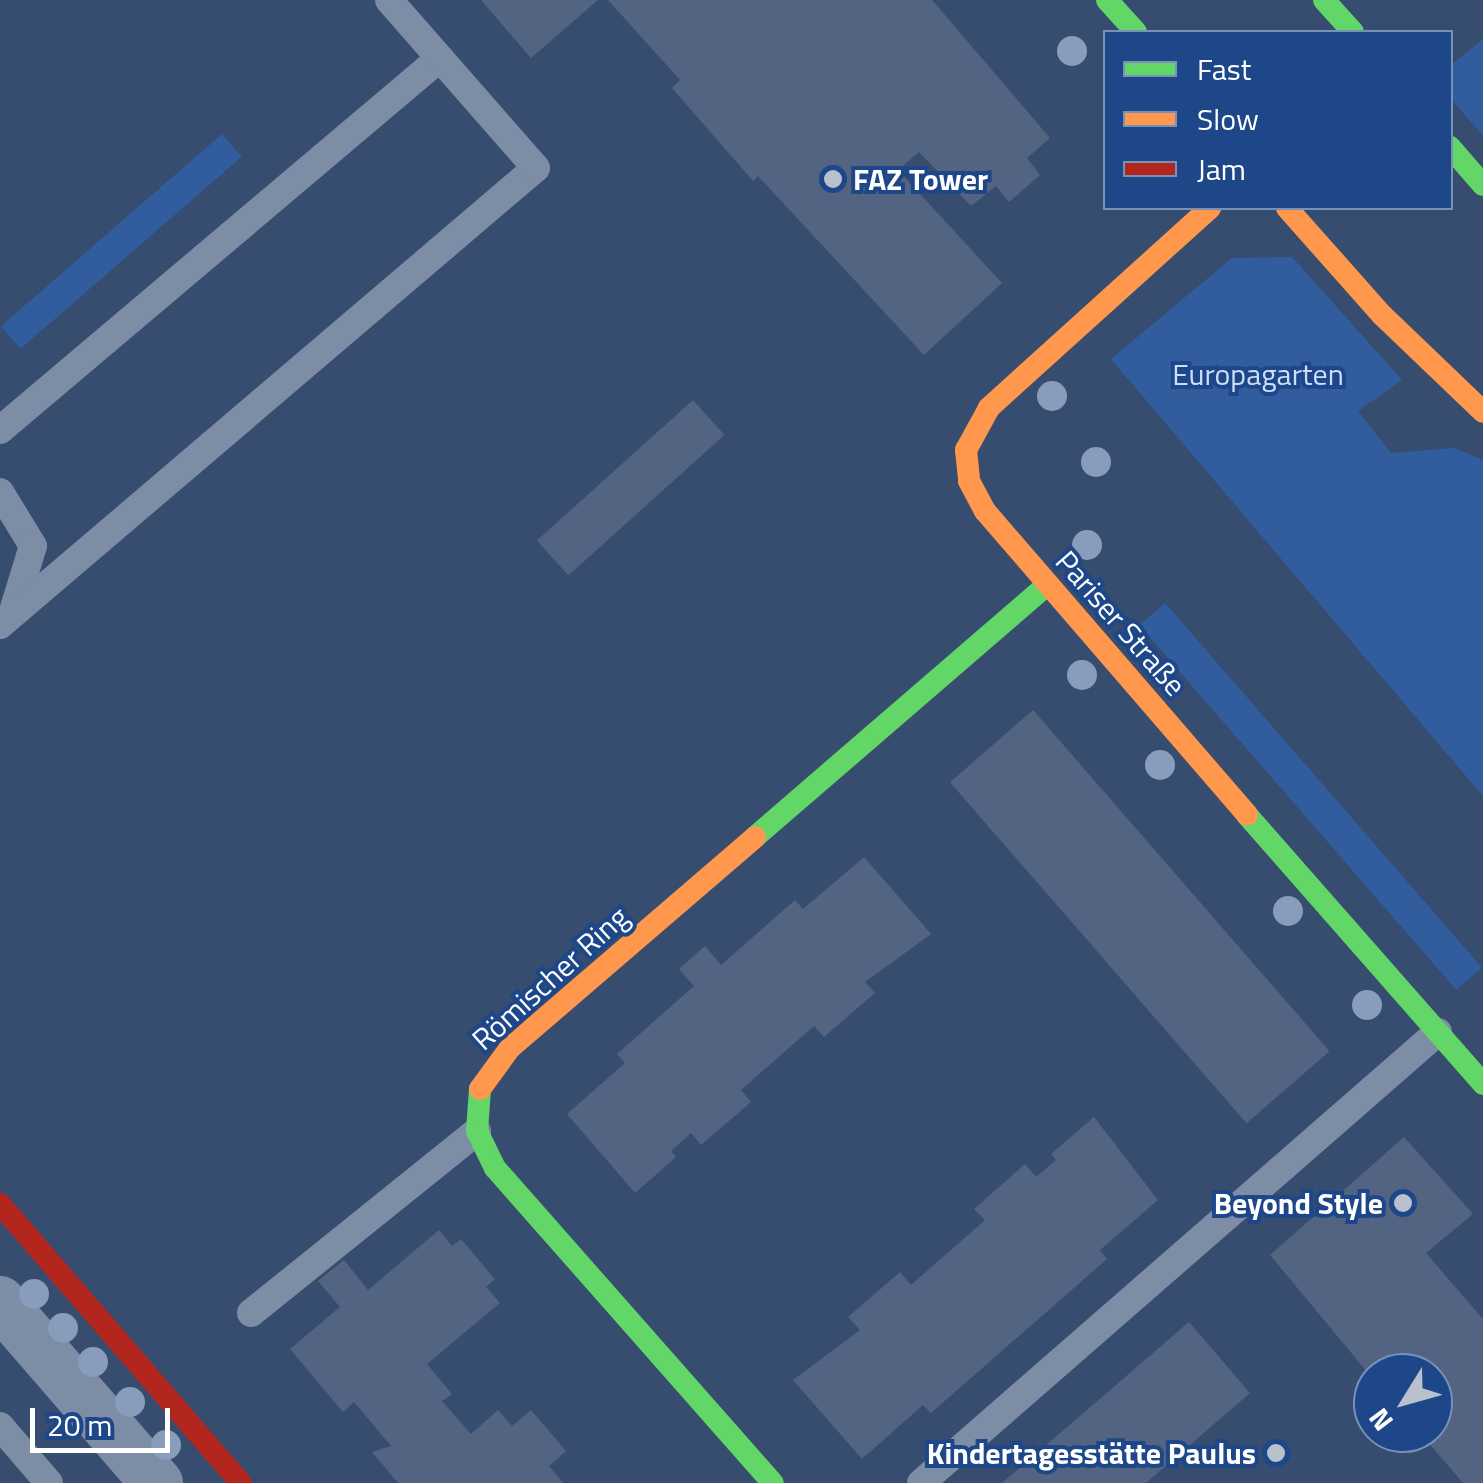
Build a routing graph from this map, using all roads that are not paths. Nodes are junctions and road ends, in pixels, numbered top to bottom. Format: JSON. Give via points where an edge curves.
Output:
{"nodes":[{"id":1,"x":389,"y":0,"type":"edge"},
{"id":2,"x":1108,"y":0,"type":"edge"},
{"id":3,"x":1324,"y":0,"type":"edge"},
{"id":4,"x":1134,"y":30,"type":"edge"},
{"id":5,"x":1349,"y":30,"type":"edge"},
{"id":6,"x":440,"y":58,"type":"junction"},
{"id":7,"x":1453,"y":151,"type":"edge"},
{"id":8,"x":1483,"y":185,"type":"edge"},
{"id":9,"x":1208,"y":210,"type":"edge"},
{"id":10,"x":1289,"y":210,"type":"edge"},
{"id":11,"x":1483,"y":412,"type":"edge"},
{"id":12,"x":0,"y":430,"type":"edge"},
{"id":13,"x":0,"y":492,"type":"edge"},
{"id":14,"x":1047,"y":585,"type":"junction"},
{"id":15,"x":3,"y":621,"type":"edge"},
{"id":16,"x":1438,"y":1032,"type":"junction"},
{"id":17,"x":1483,"y":1084,"type":"edge"},
{"id":18,"x":477,"y":1131,"type":"junction"},
{"id":19,"x":0,"y":1204,"type":"edge"},
{"id":20,"x":0,"y":1302,"type":"edge"},
{"id":21,"x":251,"y":1313,"type":"dead end"},
{"id":22,"x":0,"y":1426,"type":"edge"},
{"id":23,"x":49,"y":1483,"type":"edge"},
{"id":24,"x":158,"y":1483,"type":"edge"},
{"id":25,"x":242,"y":1483,"type":"edge"},
{"id":26,"x":773,"y":1483,"type":"edge"},
{"id":27,"x":921,"y":1483,"type":"edge"}],
"edges":[{"from":1,"to":6,"type":"lane"},
{"from":2,"to":4,"type":"street"},
{"from":3,"to":5,"type":"street"},
{"from":6,"to":12,"type":"lane"},
{"from":6,"to":15,"type":"lane","via":[[536,168]]},
{"from":7,"to":8,"type":"street"},
{"from":9,"to":14,"type":"street","name":"Pariser Straße","via":[[1022,374],[989,408],[966,450],[969,481],[985,511]]},
{"from":10,"to":11,"type":"street","via":[[1382,315]]},
{"from":13,"to":15,"type":"lane","via":[[33,546],[26,584]]},
{"from":14,"to":16,"type":"street","name":"Pariser Straße"},
{"from":14,"to":18,"type":"street","name":"Römischer Ring","via":[[510,1048],[480,1084]]},
{"from":16,"to":17,"type":"street","name":"Pariser Straße"},
{"from":16,"to":27,"type":"lane"},
{"from":18,"to":21,"type":"lane"},
{"from":18,"to":26,"type":"street","via":[[496,1168]]},
{"from":19,"to":25,"type":"street"},
{"from":20,"to":24,"type":"street"},
{"from":22,"to":23,"type":"lane"}]}
